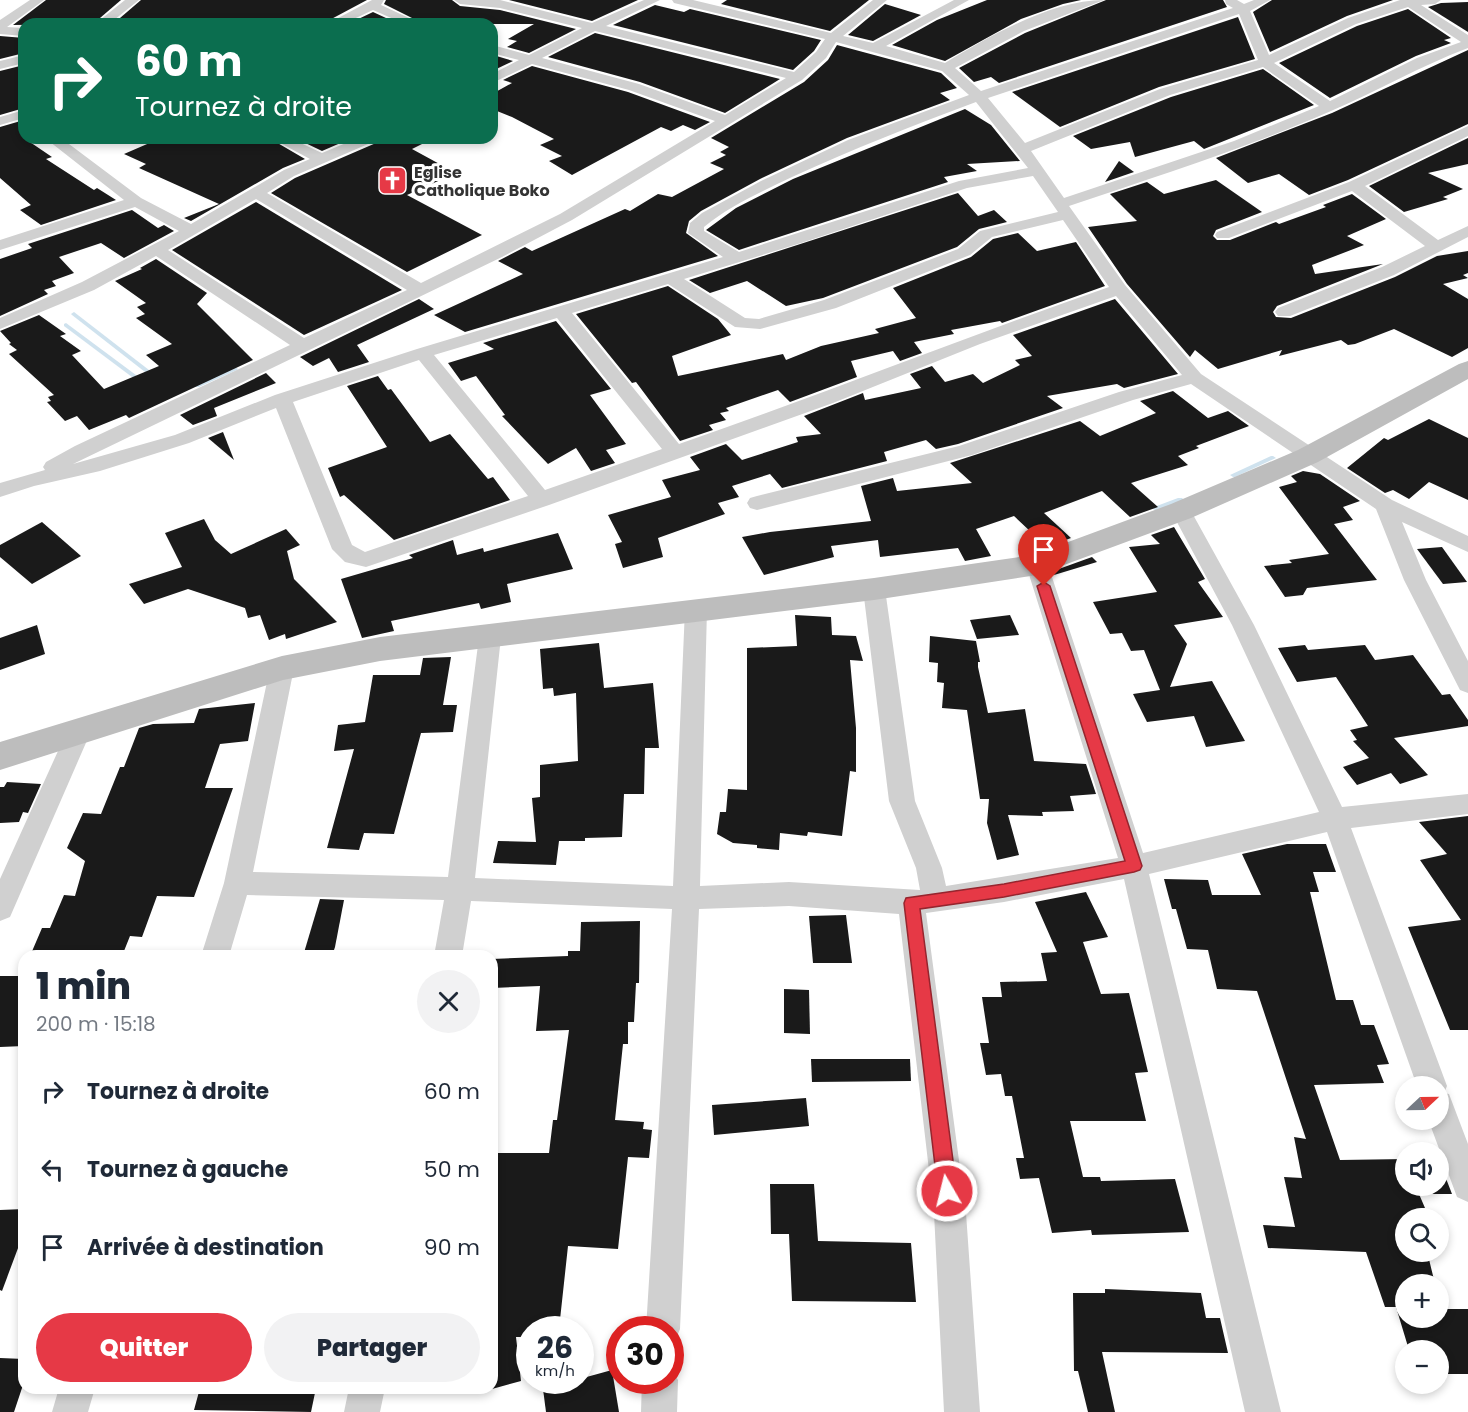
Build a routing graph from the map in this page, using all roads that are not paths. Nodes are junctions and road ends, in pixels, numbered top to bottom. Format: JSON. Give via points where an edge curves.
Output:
{"nodes":[{"id":1,"x":38,"y":0,"type":"edge"},
{"id":2,"x":133,"y":0,"type":"edge"},
{"id":3,"x":460,"y":0,"type":"edge"},
{"id":4,"x":630,"y":0,"type":"edge"},
{"id":5,"x":678,"y":0,"type":"edge"},
{"id":6,"x":881,"y":0,"type":"edge"},
{"id":7,"x":963,"y":0,"type":"edge"},
{"id":8,"x":1098,"y":0,"type":"edge"},
{"id":9,"x":1228,"y":0,"type":"edge"},
{"id":10,"x":1264,"y":0,"type":"edge"},
{"id":11,"x":1436,"y":0,"type":"edge"},
{"id":12,"x":1408,"y":1,"type":"edge"},
{"id":13,"x":649,"y":2,"type":"edge"},
{"id":14,"x":375,"y":3,"type":"edge"},
{"id":15,"x":1243,"y":9,"type":"junction"},
{"id":16,"x":109,"y":18,"type":"edge"},
{"id":17,"x":345,"y":18,"type":"edge"},
{"id":18,"x":404,"y":18,"type":"edge"},
{"id":19,"x":596,"y":26,"type":"junction"},
{"id":20,"x":0,"y":28,"type":"edge"},
{"id":21,"x":18,"y":31,"type":"edge"},
{"id":22,"x":833,"y":37,"type":"junction"},
{"id":23,"x":1468,"y":43,"type":"edge"},
{"id":24,"x":875,"y":46,"type":"junction"},
{"id":25,"x":498,"y":51,"type":"edge"},
{"id":26,"x":18,"y":60,"type":"edge"},
{"id":27,"x":530,"y":60,"type":"junction"},
{"id":28,"x":1265,"y":62,"type":"junction"},
{"id":29,"x":0,"y":65,"type":"edge"},
{"id":30,"x":947,"y":68,"type":"junction"},
{"id":31,"x":498,"y":76,"type":"edge"},
{"id":32,"x":797,"y":77,"type":"junction"},
{"id":33,"x":979,"y":96,"type":"junction"},
{"id":34,"x":1329,"y":107,"type":"junction"},
{"id":35,"x":18,"y":117,"type":"edge"},
{"id":36,"x":726,"y":120,"type":"junction"},
{"id":37,"x":0,"y":121,"type":"edge"},
{"id":38,"x":1468,"y":130,"type":"edge"},
{"id":39,"x":60,"y":144,"type":"edge"},
{"id":40,"x":291,"y":144,"type":"edge"},
{"id":41,"x":356,"y":144,"type":"edge"},
{"id":42,"x":1022,"y":149,"type":"junction"},
{"id":43,"x":322,"y":159,"type":"junction"},
{"id":44,"x":1036,"y":171,"type":"junction"},
{"id":45,"x":1354,"y":185,"type":"junction"},
{"id":46,"x":256,"y":193,"type":"junction"},
{"id":47,"x":136,"y":201,"type":"junction"},
{"id":48,"x":1064,"y":209,"type":"junction"},
{"id":49,"x":191,"y":231,"type":"junction"},
{"id":50,"x":1468,"y":231,"type":"edge"},
{"id":51,"x":1223,"y":235,"type":"dead end"},
{"id":52,"x":0,"y":245,"type":"edge"},
{"id":53,"x":1436,"y":246,"type":"junction"},
{"id":54,"x":157,"y":250,"type":"junction"},
{"id":55,"x":737,"y":258,"type":"junction"},
{"id":56,"x":670,"y":278,"type":"junction"},
{"id":57,"x":1119,"y":289,"type":"junction"},
{"id":58,"x":420,"y":290,"type":"junction"},
{"id":59,"x":561,"y":310,"type":"junction"},
{"id":60,"x":1284,"y":312,"type":"dead end"},
{"id":61,"x":0,"y":324,"type":"edge"},
{"id":62,"x":303,"y":345,"type":"junction"},
{"id":63,"x":423,"y":353,"type":"junction"},
{"id":64,"x":1468,"y":369,"type":"edge"},
{"id":65,"x":1194,"y":378,"type":"junction"},
{"id":66,"x":282,"y":399,"type":"junction"},
{"id":67,"x":675,"y":452,"type":"junction"},
{"id":68,"x":1308,"y":456,"type":"junction"},
{"id":69,"x":30,"y":480,"type":"junction"},
{"id":70,"x":2,"y":486,"type":"edge"},
{"id":71,"x":542,"y":500,"type":"junction"},
{"id":72,"x":757,"y":503,"type":"dead end"},
{"id":73,"x":1385,"y":505,"type":"junction"},
{"id":74,"x":1181,"y":511,"type":"junction"},
{"id":75,"x":1468,"y":545,"type":"edge"},
{"id":76,"x":1037,"y":565,"type":"junction"},
{"id":77,"x":874,"y":589,"type":"junction"},
{"id":78,"x":696,"y":609,"type":"junction"},
{"id":79,"x":490,"y":637,"type":"junction"},
{"id":80,"x":282,"y":668,"type":"junction"},
{"id":81,"x":1468,"y":684,"type":"edge"},
{"id":82,"x":80,"y":729,"type":"junction"},
{"id":83,"x":0,"y":756,"type":"edge"},
{"id":84,"x":1468,"y":804,"type":"edge"},
{"id":85,"x":1335,"y":819,"type":"junction"},
{"id":86,"x":1134,"y":866,"type":"junction"},
{"id":87,"x":237,"y":883,"type":"junction"},
{"id":88,"x":460,"y":889,"type":"junction"},
{"id":89,"x":686,"y":898,"type":"junction"},
{"id":90,"x":923,"y":901,"type":"junction"},
{"id":91,"x":0,"y":909,"type":"edge"},
{"id":92,"x":217,"y":950,"type":"edge"},
{"id":93,"x":449,"y":950,"type":"edge"},
{"id":94,"x":1428,"y":1076,"type":"edge"},
{"id":95,"x":1447,"y":1130,"type":"edge"},
{"id":96,"x":1468,"y":1186,"type":"edge"},
{"id":97,"x":664,"y":1316,"type":"edge"},
{"id":98,"x":75,"y":1394,"type":"edge"},
{"id":99,"x":366,"y":1394,"type":"edge"},
{"id":100,"x":660,"y":1394,"type":"edge"},
{"id":101,"x":70,"y":1412,"type":"edge"},
{"id":102,"x":362,"y":1412,"type":"edge"},
{"id":103,"x":659,"y":1412,"type":"edge"},
{"id":104,"x":962,"y":1412,"type":"edge"},
{"id":105,"x":1263,"y":1412,"type":"edge"}],
"edges":[{"from":1,"to":20,"type":"street"},
{"from":2,"to":16,"type":"street"},
{"from":3,"to":19,"type":"street","via":[[500,4]]},
{"from":4,"to":13,"type":"street"},
{"from":5,"to":22,"type":"street"},
{"from":6,"to":22,"type":"street"},
{"from":7,"to":24,"type":"street"},
{"from":8,"to":30,"type":"street","via":[[1011,30]]},
{"from":9,"to":15,"type":"street"},
{"from":10,"to":15,"type":"street"},
{"from":11,"to":12,"type":"street"},
{"from":12,"to":23,"type":"street"},
{"from":12,"to":28,"type":"street","via":[[1352,21]]},
{"from":13,"to":19,"type":"street"},
{"from":14,"to":17,"type":"street"},
{"from":14,"to":18,"type":"street"},
{"from":15,"to":28,"type":"street"},
{"from":15,"to":33,"type":"street"},
{"from":19,"to":27,"type":"street"},
{"from":19,"to":32,"type":"street"},
{"from":20,"to":21,"type":"street"},
{"from":22,"to":24,"type":"street"},
{"from":22,"to":32,"type":"street","via":[[821,56]]},
{"from":23,"to":34,"type":"street","via":[[1422,60]]},
{"from":24,"to":30,"type":"street"},
{"from":25,"to":27,"type":"street"},
{"from":26,"to":29,"type":"street"},
{"from":27,"to":31,"type":"street"},
{"from":27,"to":36,"type":"street","via":[[634,87]]},
{"from":28,"to":34,"type":"street"},
{"from":28,"to":42,"type":"street","via":[[1165,92]]},
{"from":30,"to":33,"type":"street"},
{"from":32,"to":36,"type":"street"},
{"from":33,"to":42,"type":"street"},
{"from":33,"to":55,"type":"street","via":[[853,143],[766,184],[696,226],[696,233]]},
{"from":34,"to":48,"type":"street"},
{"from":35,"to":37,"type":"street"},
{"from":36,"to":58,"type":"street","via":[[566,217]]},
{"from":38,"to":45,"type":"street"},
{"from":39,"to":47,"type":"street"},
{"from":40,"to":43,"type":"street"},
{"from":41,"to":43,"type":"street"},
{"from":42,"to":44,"type":"street"},
{"from":43,"to":46,"type":"street"},
{"from":44,"to":48,"type":"street"},
{"from":44,"to":55,"type":"street","via":[[964,184]]},
{"from":45,"to":51,"type":"street"},
{"from":45,"to":53,"type":"street"},
{"from":46,"to":49,"type":"street"},
{"from":46,"to":58,"type":"street"},
{"from":47,"to":49,"type":"street"},
{"from":47,"to":52,"type":"street"},
{"from":48,"to":56,"type":"street","via":[[986,234],[964,252],[830,304],[760,324],[741,323]]},
{"from":48,"to":57,"type":"street"},
{"from":49,"to":54,"type":"street"},
{"from":50,"to":53,"type":"street"},
{"from":53,"to":60,"type":"street","via":[[1388,271]]},
{"from":54,"to":61,"type":"street","via":[[56,302]]},
{"from":54,"to":62,"type":"street"},
{"from":55,"to":56,"type":"street"},
{"from":56,"to":59,"type":"street"},
{"from":57,"to":65,"type":"street"},
{"from":57,"to":67,"type":"street"},
{"from":58,"to":62,"type":"street"},
{"from":59,"to":63,"type":"street"},
{"from":59,"to":67,"type":"street"},
{"from":62,"to":69,"type":"street","via":[[82,450]]},
{"from":63,"to":66,"type":"street"},
{"from":63,"to":71,"type":"street"},
{"from":64,"to":68,"type":"main road"},
{"from":65,"to":68,"type":"street"},
{"from":65,"to":72,"type":"street","via":[[1126,396],[965,452]]},
{"from":66,"to":69,"type":"street","via":[[182,439]]},
{"from":66,"to":71,"type":"street","via":[[343,549],[353,557],[366,560]]},
{"from":67,"to":71,"type":"street"},
{"from":68,"to":73,"type":"street"},
{"from":68,"to":74,"type":"main road"},
{"from":69,"to":70,"type":"street"},
{"from":73,"to":75,"type":"street"},
{"from":73,"to":81,"type":"street","via":[[1415,580]]},
{"from":74,"to":76,"type":"main road"},
{"from":74,"to":85,"type":"street","via":[[1243,626]]},
{"from":76,"to":77,"type":"main road"},
{"from":76,"to":86,"type":"street"},
{"from":77,"to":78,"type":"main road"},
{"from":77,"to":90,"type":"street","via":[[902,801],[929,868]]},
{"from":78,"to":79,"type":"main road"},
{"from":78,"to":89,"type":"street"},
{"from":79,"to":80,"type":"main road","via":[[380,650]]},
{"from":79,"to":88,"type":"street"},
{"from":80,"to":82,"type":"main road"},
{"from":80,"to":87,"type":"street"},
{"from":82,"to":83,"type":"main road"},
{"from":82,"to":91,"type":"street"},
{"from":84,"to":85,"type":"street"},
{"from":85,"to":86,"type":"street"},
{"from":85,"to":94,"type":"street"},
{"from":86,"to":90,"type":"street"},
{"from":86,"to":105,"type":"street"},
{"from":87,"to":88,"type":"street"},
{"from":87,"to":92,"type":"street"},
{"from":88,"to":89,"type":"street"},
{"from":88,"to":93,"type":"street"},
{"from":89,"to":90,"type":"street","via":[[789,894]]},
{"from":89,"to":97,"type":"street"},
{"from":90,"to":104,"type":"street","via":[[950,1213]]},
{"from":95,"to":96,"type":"street"},
{"from":98,"to":101,"type":"street"},
{"from":99,"to":102,"type":"street"},
{"from":100,"to":103,"type":"street"}]}
